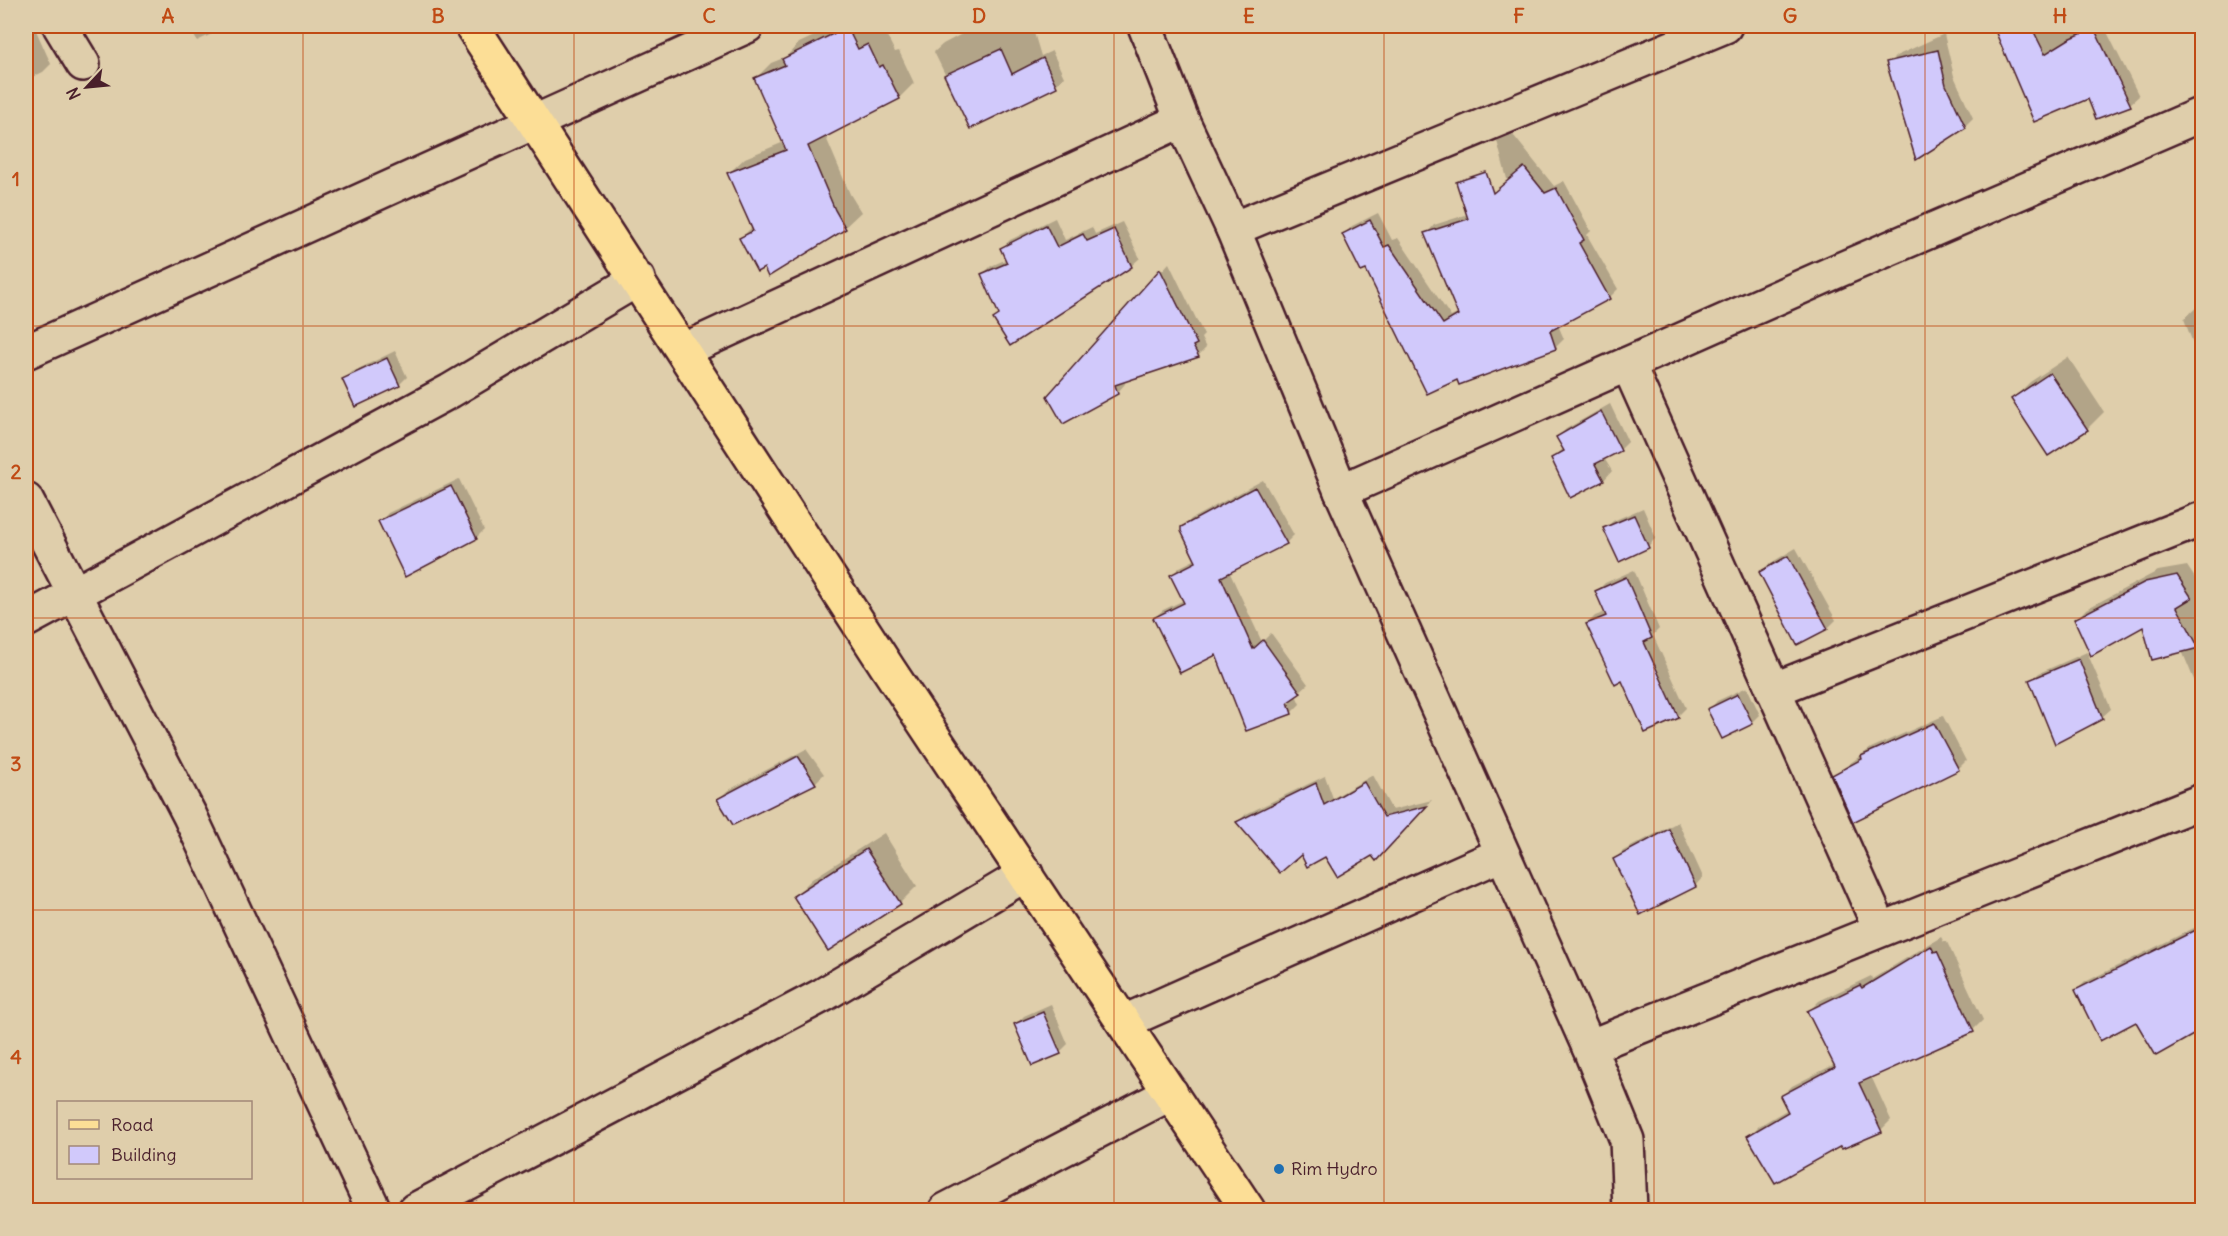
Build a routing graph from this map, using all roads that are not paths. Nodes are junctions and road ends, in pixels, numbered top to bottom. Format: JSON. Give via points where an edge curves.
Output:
{"nodes":[{"id":1,"x":60,"y":26,"type":"edge"},
{"id":2,"x":472,"y":26,"type":"edge"},
{"id":3,"x":747,"y":26,"type":"edge"},
{"id":4,"x":1145,"y":26,"type":"edge"},
{"id":5,"x":1725,"y":26,"type":"edge"},
{"id":6,"x":82,"y":64,"type":"dead end"},
{"id":7,"x":2202,"y":114,"type":"edge"},
{"id":8,"x":535,"y":120,"type":"junction"},
{"id":9,"x":1182,"y":120,"type":"junction"},
{"id":10,"x":1233,"y":229,"type":"junction"},
{"id":11,"x":638,"y":279,"type":"junction"},
{"id":12,"x":684,"y":350,"type":"junction"},
{"id":13,"x":26,"y":352,"type":"edge"},
{"id":14,"x":1628,"y":364,"type":"junction"},
{"id":15,"x":1341,"y":491,"type":"junction"},
{"id":16,"x":26,"y":500,"type":"edge"},
{"id":17,"x":2202,"y":519,"type":"edge"},
{"id":18,"x":75,"y":594,"type":"junction"},
{"id":19,"x":26,"y":620,"type":"edge"},
{"id":20,"x":1773,"y":690,"type":"junction"},
{"id":21,"x":2202,"y":801,"type":"edge"},
{"id":22,"x":1502,"y":854,"type":"junction"},
{"id":23,"x":1026,"y":874,"type":"junction"},
{"id":24,"x":1880,"y":928,"type":"junction"},
{"id":25,"x":1124,"y":1022,"type":"junction"},
{"id":26,"x":1589,"y":1047,"type":"junction"},
{"id":27,"x":1171,"y":1093,"type":"junction"},
{"id":28,"x":374,"y":1210,"type":"edge"},
{"id":29,"x":415,"y":1210,"type":"edge"},
{"id":30,"x":946,"y":1210,"type":"edge"},
{"id":31,"x":1248,"y":1210,"type":"edge"},
{"id":32,"x":1630,"y":1210,"type":"edge"}],
"edges":[{"from":1,"to":6,"type":"street"},
{"from":2,"to":8,"type":"main road"},
{"from":3,"to":8,"type":"street"},
{"from":4,"to":9,"type":"street"},
{"from":5,"to":10,"type":"street"},
{"from":7,"to":14,"type":"street"},
{"from":8,"to":11,"type":"main road"},
{"from":8,"to":13,"type":"street"},
{"from":9,"to":10,"type":"street"},
{"from":9,"to":12,"type":"street"},
{"from":10,"to":15,"type":"street"},
{"from":11,"to":12,"type":"main road"},
{"from":11,"to":18,"type":"street","via":[[450,391]]},
{"from":12,"to":23,"type":"main road","via":[[889,670]]},
{"from":14,"to":15,"type":"street"},
{"from":14,"to":20,"type":"street"},
{"from":15,"to":22,"type":"street"},
{"from":16,"to":18,"type":"street"},
{"from":17,"to":20,"type":"street"},
{"from":18,"to":19,"type":"street"},
{"from":18,"to":28,"type":"street","via":[[190,816]]},
{"from":20,"to":24,"type":"street"},
{"from":21,"to":24,"type":"street"},
{"from":22,"to":25,"type":"street"},
{"from":22,"to":26,"type":"street"},
{"from":23,"to":25,"type":"main road"},
{"from":23,"to":29,"type":"street","via":[[823,995]]},
{"from":24,"to":26,"type":"street"},
{"from":25,"to":27,"type":"main road"},
{"from":26,"to":32,"type":"street","via":[[1627,1140]]},
{"from":27,"to":30,"type":"street"},
{"from":27,"to":31,"type":"main road"}]}
